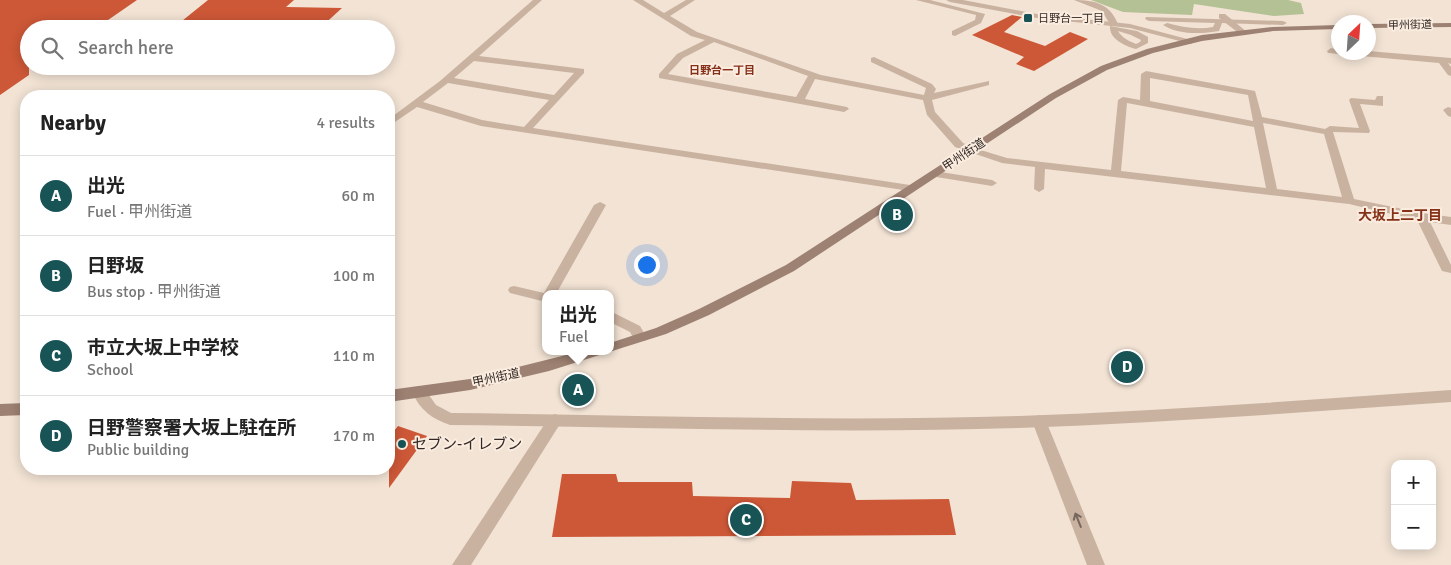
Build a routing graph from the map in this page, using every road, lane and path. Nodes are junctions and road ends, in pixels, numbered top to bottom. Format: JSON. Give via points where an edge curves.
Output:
{"nodes":[{"id":1,"x":538,"y":0,"type":"edge"},
{"id":2,"x":636,"y":0,"type":"edge"},
{"id":3,"x":691,"y":0,"type":"edge"},
{"id":4,"x":920,"y":0,"type":"edge"},
{"id":5,"x":950,"y":0,"type":"edge"},
{"id":6,"x":974,"y":0,"type":"edge"},
{"id":7,"x":1078,"y":0,"type":"edge"},
{"id":8,"x":665,"y":16,"type":"junction"},
{"id":9,"x":1221,"y":19,"type":"junction"},
{"id":10,"x":1230,"y":22,"type":"junction"},
{"id":11,"x":1283,"y":23,"type":"dead end"},
{"id":12,"x":1113,"y":24,"type":"junction"},
{"id":13,"x":1451,"y":24,"type":"edge"},
{"id":14,"x":1376,"y":26,"type":"edge"},
{"id":15,"x":1331,"y":27,"type":"edge"},
{"id":16,"x":1244,"y":32,"type":"junction"},
{"id":17,"x":955,"y":33,"type":"dead end"},
{"id":18,"x":713,"y":39,"type":"junction"},
{"id":19,"x":1191,"y":41,"type":"junction"},
{"id":20,"x":1150,"y":51,"type":"junction"},
{"id":21,"x":1376,"y":55,"type":"edge"},
{"id":22,"x":472,"y":58,"type":"junction"},
{"id":23,"x":874,"y":60,"type":"dead end"},
{"id":24,"x":1446,"y":61,"type":"edge"},
{"id":25,"x":1451,"y":73,"type":"edge"},
{"id":26,"x":813,"y":75,"type":"junction"},
{"id":27,"x":447,"y":80,"type":"junction"},
{"id":28,"x":986,"y":83,"type":"dead end"},
{"id":29,"x":555,"y":98,"type":"junction"},
{"id":30,"x":927,"y":98,"type":"junction"},
{"id":31,"x":1380,"y":98,"type":"dead end"},
{"id":32,"x":799,"y":100,"type":"junction"},
{"id":33,"x":415,"y":103,"type":"junction"},
{"id":34,"x":1145,"y":103,"type":"junction"},
{"id":35,"x":844,"y":109,"type":"dead end"},
{"id":36,"x":395,"y":119,"type":"edge"},
{"id":37,"x":1258,"y":122,"type":"junction"},
{"id":38,"x":527,"y":129,"type":"junction"},
{"id":39,"x":1328,"y":132,"type":"junction"},
{"id":40,"x":970,"y":150,"type":"junction"},
{"id":41,"x":1040,"y":165,"type":"junction"},
{"id":42,"x":1116,"y":173,"type":"junction"},
{"id":43,"x":934,"y":174,"type":"junction"},
{"id":44,"x":992,"y":183,"type":"dead end"},
{"id":45,"x":910,"y":188,"type":"junction"},
{"id":46,"x":1039,"y":189,"type":"dead end"},
{"id":47,"x":1272,"y":191,"type":"junction"},
{"id":48,"x":1349,"y":201,"type":"junction"},
{"id":49,"x":600,"y":205,"type":"dead end"},
{"id":50,"x":1422,"y":217,"type":"junction"},
{"id":51,"x":1451,"y":221,"type":"edge"},
{"id":52,"x":1451,"y":269,"type":"edge"},
{"id":53,"x":514,"y":290,"type":"dead end"},
{"id":54,"x":552,"y":290,"type":"edge"},
{"id":55,"x":542,"y":297,"type":"edge"},
{"id":56,"x":614,"y":318,"type":"edge"},
{"id":57,"x":640,"y":338,"type":"junction"},
{"id":58,"x":614,"y":347,"type":"edge"},
{"id":59,"x":586,"y":355,"type":"edge"},
{"id":60,"x":420,"y":392,"type":"junction"},
{"id":61,"x":395,"y":395,"type":"edge"},
{"id":62,"x":1451,"y":396,"type":"edge"},
{"id":63,"x":0,"y":410,"type":"edge"},
{"id":64,"x":20,"y":410,"type":"edge"},
{"id":65,"x":555,"y":420,"type":"junction"},
{"id":66,"x":1039,"y":421,"type":"junction"},
{"id":67,"x":461,"y":565,"type":"edge"},
{"id":68,"x":1096,"y":565,"type":"edge"}],
"edges":[{"from":1,"to":22,"type":"street"},
{"from":2,"to":8,"type":"street"},
{"from":3,"to":8,"type":"street"},
{"from":4,"to":17,"type":"street","via":[[981,14],[978,21]]},
{"from":5,"to":12,"type":"street","via":[[1037,16]]},
{"from":6,"to":12,"type":"street"},
{"from":7,"to":12,"type":"street","via":[[1101,6],[1109,12]]},
{"from":8,"to":18,"type":"street","via":[[694,34]]},
{"from":9,"to":9,"type":"street","via":[[1201,22],[1149,19],[1191,31],[1216,29]]},
{"from":9,"to":10,"type":"street"},
{"from":10,"to":11,"type":"street"},
{"from":10,"to":16,"type":"street"},
{"from":12,"to":19,"type":"street","via":[[1148,29]]},
{"from":12,"to":20,"type":"street","via":[[1150,35],[1157,41]]},
{"from":13,"to":14,"type":"main road","name":"甲州街道"},
{"from":15,"to":16,"type":"main road","name":"甲州街道"},
{"from":16,"to":19,"type":"main road","name":"甲州街道"},
{"from":18,"to":26,"type":"street"},
{"from":18,"to":32,"type":"street","via":[[680,56],[662,76]]},
{"from":19,"to":20,"type":"main road","name":"甲州街道"},
{"from":20,"to":40,"type":"main road","name":"甲州街道","via":[[1104,68],[1069,86]]},
{"from":21,"to":24,"type":"street"},
{"from":22,"to":27,"type":"street"},
{"from":22,"to":29,"type":"street","via":[[581,71]]},
{"from":23,"to":30,"type":"street","via":[[929,86]]},
{"from":24,"to":25,"type":"street"},
{"from":26,"to":30,"type":"street"},
{"from":26,"to":32,"type":"street"},
{"from":27,"to":29,"type":"street"},
{"from":27,"to":33,"type":"street"},
{"from":28,"to":30,"type":"street"},
{"from":29,"to":38,"type":"street"},
{"from":30,"to":40,"type":"street","via":[[930,113],[959,144]]},
{"from":31,"to":39,"type":"street","via":[[1380,104],[1354,100],[1365,131],[1330,129]]},
{"from":32,"to":35,"type":"street"},
{"from":33,"to":36,"type":"street"},
{"from":33,"to":38,"type":"street","via":[[481,123]]},
{"from":34,"to":37,"type":"street"},
{"from":34,"to":37,"type":"street","via":[[1146,74],[1252,93]]},
{"from":34,"to":42,"type":"street","via":[[1123,100]]},
{"from":37,"to":39,"type":"street"},
{"from":37,"to":47,"type":"street"},
{"from":38,"to":45,"type":"street"},
{"from":39,"to":48,"type":"street"},
{"from":40,"to":41,"type":"street","via":[[1006,161]]},
{"from":40,"to":43,"type":"main road","name":"甲州街道"},
{"from":41,"to":42,"type":"street"},
{"from":41,"to":46,"type":"street"},
{"from":42,"to":47,"type":"street"},
{"from":43,"to":44,"type":"street"},
{"from":43,"to":45,"type":"main road","name":"甲州街道"},
{"from":45,"to":57,"type":"main road","name":"甲州街道","via":[[790,268],[704,312]]},
{"from":47,"to":48,"type":"street"},
{"from":48,"to":50,"type":"street"},
{"from":49,"to":54,"type":"street"},
{"from":50,"to":51,"type":"street"},
{"from":50,"to":52,"type":"street","via":[[1446,268]]},
{"from":53,"to":55,"type":"street"},
{"from":56,"to":57,"type":"street","via":[[635,329]]},
{"from":57,"to":58,"type":"main road","name":"甲州街道"},
{"from":59,"to":60,"type":"main road","name":"甲州街道","via":[[507,376]]},
{"from":60,"to":61,"type":"main road","name":"甲州街道"},
{"from":60,"to":65,"type":"street","via":[[431,411],[450,419]]},
{"from":62,"to":66,"type":"street","via":[[1182,415]]},
{"from":63,"to":64,"type":"main road"},
{"from":65,"to":66,"type":"street","via":[[894,424]]},
{"from":65,"to":67,"type":"street"},
{"from":68,"to":66,"type":"street","one_way":true}]}
